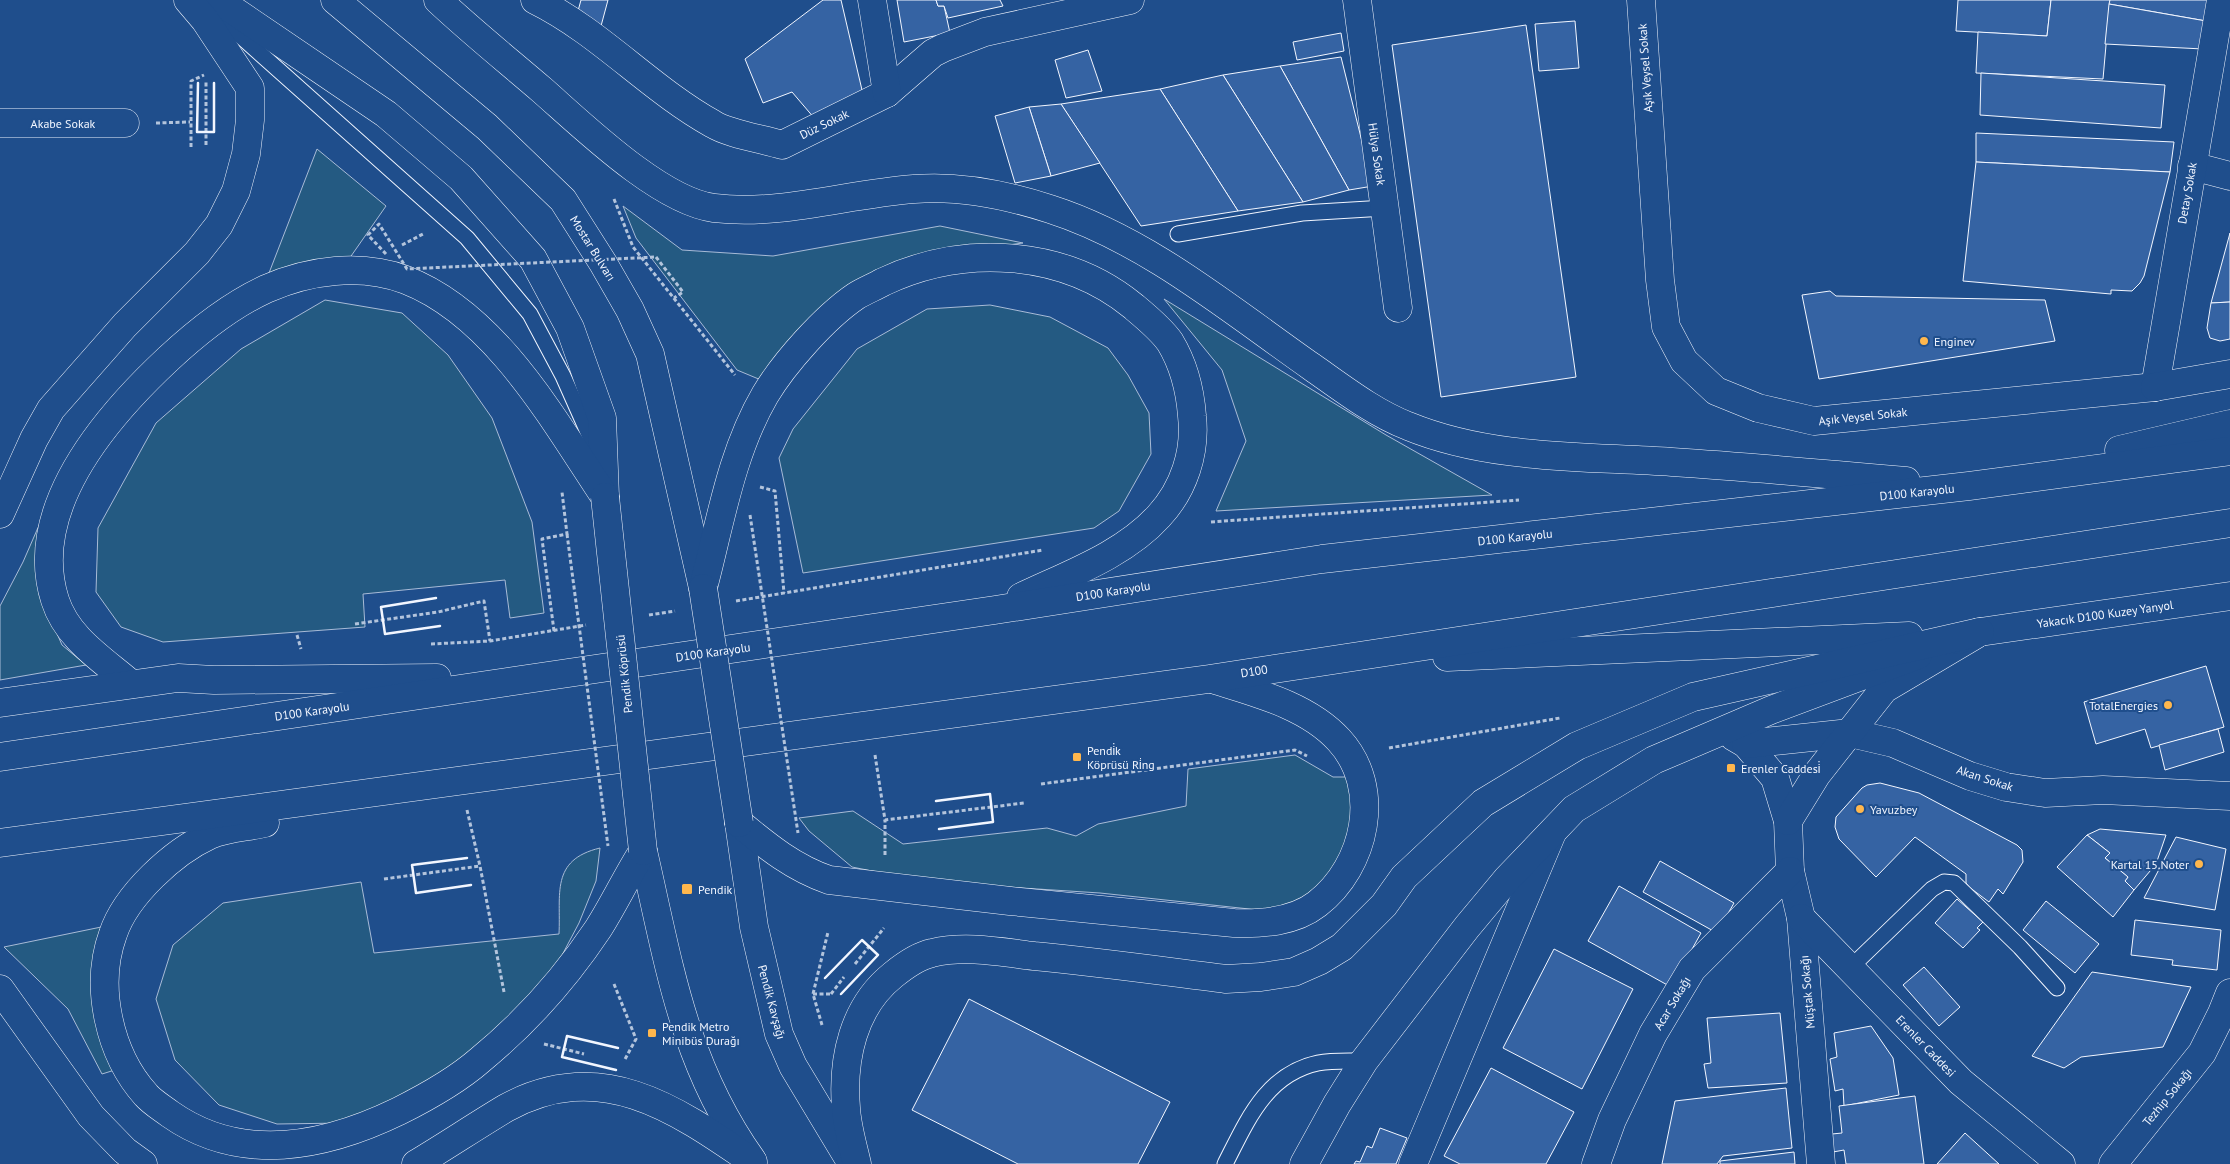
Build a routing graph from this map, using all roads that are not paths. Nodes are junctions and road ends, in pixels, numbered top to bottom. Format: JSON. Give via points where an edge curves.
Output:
{"nodes":[{"id":1,"x":188,"y":0,"type":"edge"},
{"id":2,"x":201,"y":0,"type":"edge"},
{"id":3,"x":218,"y":0,"type":"edge"},
{"id":4,"x":335,"y":0,"type":"edge"},
{"id":5,"x":438,"y":0,"type":"edge"},
{"id":6,"x":536,"y":0,"type":"edge"},
{"id":7,"x":872,"y":0,"type":"edge"},
{"id":8,"x":1130,"y":0,"type":"edge"},
{"id":9,"x":1357,"y":0,"type":"edge"},
{"id":10,"x":1641,"y":0,"type":"edge"},
{"id":11,"x":2221,"y":0,"type":"edge"},
{"id":12,"x":887,"y":93,"type":"junction"},
{"id":13,"x":0,"y":123,"type":"edge"},
{"id":14,"x":125,"y":123,"type":"dead end"},
{"id":15,"x":2192,"y":166,"type":"junction"},
{"id":16,"x":2230,"y":176,"type":"edge"},
{"id":17,"x":1385,"y":208,"type":"junction"},
{"id":18,"x":1178,"y":234,"type":"dead end"},
{"id":19,"x":1398,"y":308,"type":"dead end"},
{"id":20,"x":2230,"y":374,"type":"edge"},
{"id":21,"x":2155,"y":386,"type":"junction"},
{"id":22,"x":2230,"y":424,"type":"edge"},
{"id":23,"x":2230,"y":450,"type":"edge"},
{"id":24,"x":1969,"y":486,"type":"junction"},
{"id":25,"x":605,"y":497,"type":"junction"},
{"id":26,"x":0,"y":514,"type":"edge"},
{"id":27,"x":2230,"y":523,"type":"edge"},
{"id":28,"x":703,"y":588,"type":"junction"},
{"id":29,"x":2230,"y":596,"type":"edge"},
{"id":30,"x":995,"y":610,"type":"junction"},
{"id":31,"x":1980,"y":632,"type":"junction"},
{"id":32,"x":1300,"y":663,"type":"junction"},
{"id":33,"x":544,"y":676,"type":"junction"},
{"id":34,"x":1208,"y":678,"type":"junction"},
{"id":35,"x":131,"y":684,"type":"junction"},
{"id":36,"x":0,"y":703,"type":"edge"},
{"id":37,"x":1850,"y":733,"type":"junction"},
{"id":38,"x":1735,"y":737,"type":"junction"},
{"id":39,"x":0,"y":756,"type":"edge"},
{"id":40,"x":461,"y":780,"type":"junction"},
{"id":41,"x":2230,"y":796,"type":"edge"},
{"id":42,"x":1788,"y":821,"type":"junction"},
{"id":43,"x":739,"y":823,"type":"junction"},
{"id":44,"x":1552,"y":832,"type":"junction"},
{"id":45,"x":0,"y":842,"type":"edge"},
{"id":46,"x":643,"y":850,"type":"junction"},
{"id":47,"x":1790,"y":871,"type":"junction"},
{"id":48,"x":1801,"y":918,"type":"junction"},
{"id":49,"x":1850,"y":968,"type":"junction"},
{"id":50,"x":2057,"y":988,"type":"dead end"},
{"id":51,"x":0,"y":989,"type":"edge"},
{"id":52,"x":2230,"y":992,"type":"edge"},
{"id":53,"x":2230,"y":1044,"type":"edge"},
{"id":54,"x":2202,"y":1053,"type":"junction"},
{"id":55,"x":1364,"y":1061,"type":"junction"},
{"id":56,"x":2057,"y":1162,"type":"edge"},
{"id":57,"x":754,"y":1163,"type":"edge"},
{"id":58,"x":143,"y":1164,"type":"edge"},
{"id":59,"x":416,"y":1164,"type":"edge"},
{"id":60,"x":852,"y":1164,"type":"edge"},
{"id":61,"x":857,"y":1164,"type":"edge"},
{"id":62,"x":1225,"y":1164,"type":"edge"},
{"id":63,"x":1304,"y":1164,"type":"edge"},
{"id":64,"x":1413,"y":1164,"type":"edge"},
{"id":65,"x":1596,"y":1164,"type":"edge"},
{"id":66,"x":1821,"y":1164,"type":"edge"},
{"id":67,"x":2113,"y":1164,"type":"edge"}],
"edges":[{"from":1,"to":26,"type":"main road","via":[[206,20],[250,88],[246,154],[236,191],[219,225],[197,253],[125,325],[51,409]]},
{"from":2,"to":25,"type":"lane","via":[[467,238],[530,314],[591,439]]},
{"from":3,"to":25,"type":"main road","via":[[386,114],[461,178],[533,259],[570,328],[602,418]]},
{"from":4,"to":28,"type":"main road","name":"Mostar Bulvarı","via":[[487,127],[563,200],[603,263],[650,354]]},
{"from":5,"to":24,"type":"main road","via":[[637,169],[680,198],[710,208],[780,209],[920,188],[981,191],[1088,222],[1148,253],[1352,395],[1415,428],[1464,443],[1517,453]]},
{"from":6,"to":12,"type":"main road","name":"Düz Sokak","via":[[561,13],[714,126],[782,145]]},
{"from":7,"to":12,"type":"main road"},
{"from":8,"to":12,"type":"main road","name":"Düz Sokak","via":[[985,32],[933,53]]},
{"from":9,"to":17,"type":"main road","name":"Hülya Sokak"},
{"from":10,"to":21,"type":"main road","name":"Aşık Veysel Sokak","via":[[1666,326],[1684,361],[1716,391],[1758,408],[1814,421]]},
{"from":11,"to":15,"type":"main road","name":"Detay Sokak"},
{"from":13,"to":14,"type":"main road","name":"Akabe Sokak"},
{"from":15,"to":16,"type":"main road"},
{"from":15,"to":21,"type":"main road","name":"Detay Sokak"},
{"from":17,"to":18,"type":"lane","via":[[1302,213]]},
{"from":17,"to":19,"type":"main road","name":"Hülya Sokak"},
{"from":20,"to":21,"type":"main road","name":"Aşık Veysel Sokak"},
{"from":22,"to":24,"type":"main road"},
{"from":23,"to":24,"type":"main road","name":"D100 Karayolu"},
{"from":24,"to":30,"type":"main road","name":"D100 Karayolu","via":[[1322,559]]},
{"from":25,"to":35,"type":"main road","via":[[548,412],[497,345],[446,302],[408,281],[380,272],[340,269],[266,289],[224,312],[122,404],[94,439],[73,473],[58,510],[50,539],[54,599],[67,627]]},
{"from":25,"to":46,"type":"main road","name":"Pendik Köprüsü","bridge":true},
{"from":27,"to":32,"type":"main road","number":"D100"},
{"from":28,"to":30,"type":"main road","via":[[745,439],[765,395],[823,324],[857,295],[895,277],[929,265],[967,258],[1008,258],[1046,262],[1081,274],[1113,289],[1142,312],[1168,340],[1181,363],[1190,390],[1193,426],[1190,464],[1179,488],[1159,516],[1130,541],[1097,560]]},
{"from":28,"to":43,"type":"main road","bridge":true},
{"from":29,"to":31,"type":"main road","name":"Yakacık D100 Kuzey Yanyol"},
{"from":30,"to":33,"type":"main road","name":"D100 Karayolu"},
{"from":31,"to":32,"type":"main road"},
{"from":31,"to":37,"type":"main road","via":[[1884,689]]},
{"from":31,"to":38,"type":"main road","via":[[1771,710]]},
{"from":31,"to":61,"type":"main road","via":[[1693,697],[1576,746],[1483,803],[1404,877],[1384,905],[1342,947],[1294,972],[1226,978],[1009,953],[957,949],[930,953],[904,966],[880,986],[864,1006],[852,1036],[846,1108]]},
{"from":32,"to":34,"type":"main road","name":"D100","number":"D100"},
{"from":33,"to":35,"type":"main road","via":[[178,678]]},
{"from":33,"to":39,"type":"main road","name":"D100 Karayolu"},
{"from":34,"to":40,"type":"main road","number":"D100"},
{"from":34,"to":43,"type":"main road","via":[[1272,699],[1321,722],[1350,752],[1361,779],[1365,816],[1351,863],[1317,904],[1287,919],[1234,922],[829,880],[784,860]]},
{"from":35,"to":36,"type":"main road"},
{"from":37,"to":38,"type":"main road","name":"Akan Sokak"},
{"from":37,"to":41,"type":"main road","name":"Akan Sokak","via":[[1893,743],[1970,776],[2006,787],[2045,793],[2103,790]]},
{"from":37,"to":42,"type":"main road","via":[[1818,774]]},
{"from":38,"to":42,"type":"main road","name":"Müştak Sokağı","via":[[1774,778]]},
{"from":38,"to":44,"type":"main road","via":[[1654,760],[1574,808]]},
{"from":40,"to":45,"type":"main road","number":"D100"},
{"from":40,"to":46,"type":"main road","via":[[211,835],[150,878],[129,904],[113,933],[106,964],[105,990],[110,1030],[124,1061],[146,1096],[185,1125],[221,1140],[247,1145],[309,1144],[343,1136],[384,1118],[445,1086],[480,1061],[514,1029],[581,953],[617,899]]},
{"from":42,"to":47,"type":"main road","name":"Müştak Sokağı"},
{"from":43,"to":60,"type":"main road","name":"Pendik Kavşağı","via":[[754,926],[779,1034],[793,1066]]},
{"from":44,"to":55,"type":"main road","via":[[1467,927]]},
{"from":44,"to":64,"type":"main road"},
{"from":46,"to":57,"type":"main road","name":"Pendik Köprüsü","via":[[687,1035],[714,1099]]},
{"from":47,"to":48,"type":"main road","name":"Müştak Sokağı"},
{"from":47,"to":65,"type":"main road","name":"Acar Sokağı","via":[[1692,969],[1653,1034],[1612,1120]]},
{"from":48,"to":49,"type":"main road","name":"Erenler Caddesi"},
{"from":48,"to":66,"type":"main road","name":"Müştak Sokağı"},
{"from":49,"to":50,"type":"lane","via":[[1944,882],[1954,883]]},
{"from":49,"to":56,"type":"main road","name":"Erenler Caddesi","via":[[1961,1082]]},
{"from":51,"to":58,"type":"main road","via":[[91,1116],[125,1151]]},
{"from":52,"to":54,"type":"main road","name":"Tezhip Sokağı"},
{"from":53,"to":54,"type":"main road"},
{"from":54,"to":67,"type":"main road","name":"Tezhip Sokağı"},
{"from":55,"to":62,"type":"lane","via":[[1320,1062],[1278,1081],[1266,1092]]},
{"from":55,"to":63,"type":"main road","via":[[1336,1104]]},
{"from":57,"to":59,"type":"main road","via":[[697,1125],[635,1094],[575,1087],[538,1095],[507,1108]]}]}
